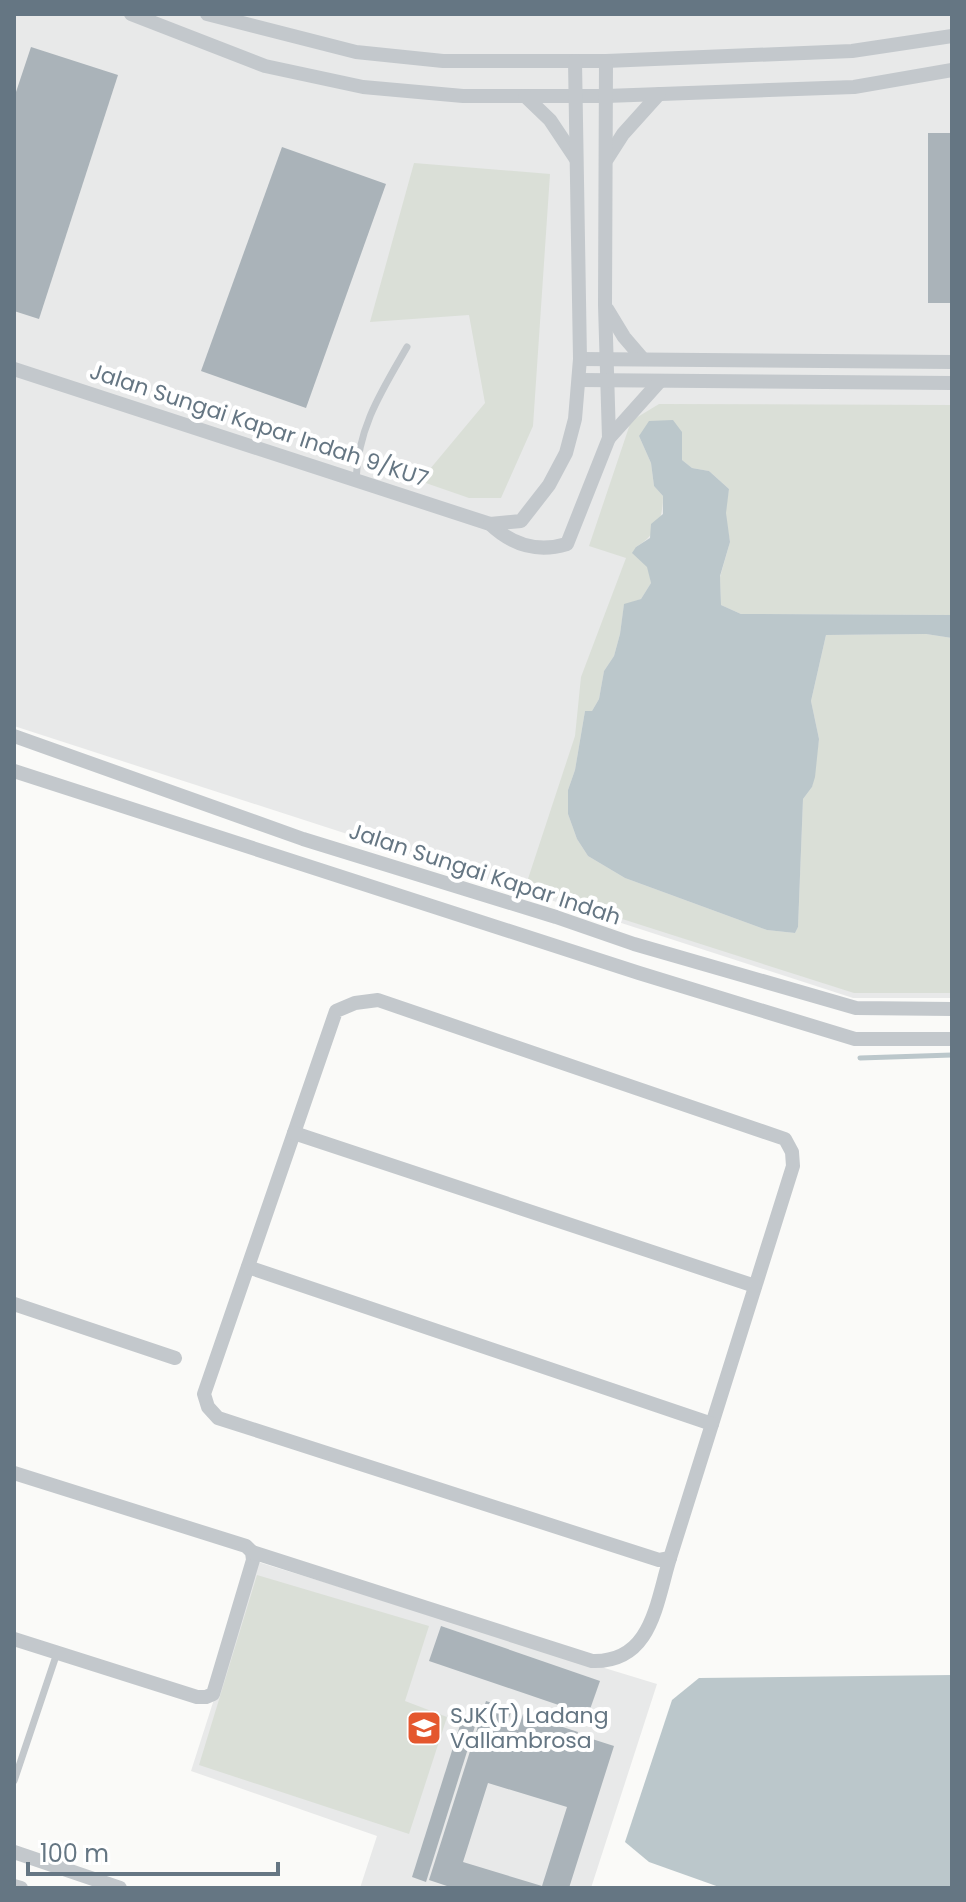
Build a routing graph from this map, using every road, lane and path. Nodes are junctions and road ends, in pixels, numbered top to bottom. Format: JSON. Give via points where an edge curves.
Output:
{"nodes":[{"id":1,"x":131,"y":14,"type":"edge"},
{"id":2,"x":207,"y":14,"type":"edge"},
{"id":3,"x":952,"y":36,"type":"edge"},
{"id":4,"x":575,"y":61,"type":"junction"},
{"id":5,"x":606,"y":61,"type":"junction"},
{"id":6,"x":952,"y":70,"type":"edge"},
{"id":7,"x":659,"y":94,"type":"junction"},
{"id":8,"x":576,"y":95,"type":"junction"},
{"id":9,"x":525,"y":96,"type":"junction"},
{"id":10,"x":606,"y":96,"type":"junction"},
{"id":11,"x":576,"y":159,"type":"junction"},
{"id":12,"x":607,"y":159,"type":"junction"},
{"id":13,"x":605,"y":305,"type":"junction"},
{"id":14,"x":407,"y":347,"type":"dead end"},
{"id":15,"x":607,"y":358,"type":"junction"},
{"id":16,"x":648,"y":358,"type":"junction"},
{"id":17,"x":580,"y":359,"type":"junction"},
{"id":18,"x":952,"y":362,"type":"edge"},
{"id":19,"x":14,"y":369,"type":"edge"},
{"id":20,"x":580,"y":380,"type":"junction"},
{"id":21,"x":606,"y":381,"type":"junction"},
{"id":22,"x":660,"y":381,"type":"junction"},
{"id":23,"x":952,"y":383,"type":"edge"},
{"id":24,"x":609,"y":438,"type":"junction"},
{"id":25,"x":356,"y":470,"type":"junction"},
{"id":26,"x":490,"y":524,"type":"junction"},
{"id":27,"x":14,"y":736,"type":"edge"},
{"id":28,"x":14,"y":771,"type":"edge"},
{"id":29,"x":952,"y":1009,"type":"edge"},
{"id":30,"x":952,"y":1039,"type":"edge"},
{"id":31,"x":294,"y":1133,"type":"junction"},
{"id":32,"x":248,"y":1267,"type":"junction"},
{"id":33,"x":755,"y":1286,"type":"junction"},
{"id":34,"x":14,"y":1304,"type":"edge"},
{"id":35,"x":175,"y":1358,"type":"dead end"},
{"id":36,"x":712,"y":1424,"type":"junction"},
{"id":37,"x":14,"y":1473,"type":"edge"},
{"id":38,"x":252,"y":1552,"type":"junction"},
{"id":39,"x":670,"y":1558,"type":"junction"},
{"id":40,"x":14,"y":1639,"type":"edge"},
{"id":41,"x":57,"y":1653,"type":"junction"},
{"id":42,"x":14,"y":1781,"type":"edge"},
{"id":43,"x":14,"y":1852,"type":"edge"},
{"id":44,"x":14,"y":1886,"type":"edge"},
{"id":45,"x":21,"y":1888,"type":"edge"},
{"id":46,"x":120,"y":1888,"type":"edge"}],
"edges":[{"from":1,"to":9,"type":"street","via":[[279,69],[363,87]]},
{"from":2,"to":4,"type":"street","via":[[356,52],[443,61]]},
{"from":3,"to":5,"type":"street","via":[[852,51]]},
{"from":4,"to":5,"type":"street"},
{"from":4,"to":8,"type":"street"},
{"from":5,"to":10,"type":"street"},
{"from":6,"to":7,"type":"street","via":[[854,87]]},
{"from":7,"to":10,"type":"street"},
{"from":7,"to":12,"type":"street"},
{"from":8,"to":9,"type":"street"},
{"from":8,"to":10,"type":"street"},
{"from":8,"to":11,"type":"street"},
{"from":9,"to":11,"type":"street","via":[[550,120]]},
{"from":10,"to":12,"type":"street"},
{"from":11,"to":17,"type":"street"},
{"from":12,"to":13,"type":"street"},
{"from":13,"to":15,"type":"street"},
{"from":13,"to":16,"type":"street","via":[[624,337]]},
{"from":14,"to":25,"type":"lane","via":[[365,425]]},
{"from":15,"to":16,"type":"street"},
{"from":15,"to":17,"type":"street"},
{"from":15,"to":21,"type":"street"},
{"from":16,"to":18,"type":"street"},
{"from":17,"to":20,"type":"street"},
{"from":19,"to":25,"type":"street","name":"Jalan Sungai Kapar Indah 9/KU7"},
{"from":20,"to":21,"type":"street"},
{"from":20,"to":26,"type":"street","via":[[566,453],[549,485],[521,521]]},
{"from":21,"to":22,"type":"street"},
{"from":21,"to":24,"type":"street"},
{"from":22,"to":23,"type":"street"},
{"from":22,"to":24,"type":"street"},
{"from":24,"to":26,"type":"street","name":"Jalan Sungai Kapar Indah 9/KU7","via":[[567,544],[534,547],[505,538]]},
{"from":25,"to":26,"type":"street","name":"Jalan Sungai Kapar Indah 9/KU7"},
{"from":27,"to":29,"type":"street","name":"Jalan Sungai Kapar Indah","via":[[317,843],[634,944],[856,1008]]},
{"from":28,"to":30,"type":"street","via":[[855,1039]]},
{"from":31,"to":32,"type":"street"},
{"from":31,"to":33,"type":"street"},
{"from":31,"to":33,"type":"street","via":[[336,1011],[378,1000],[785,1139],[793,1166]]},
{"from":32,"to":36,"type":"street"},
{"from":32,"to":39,"type":"street","via":[[204,1394],[218,1418],[659,1560]]},
{"from":33,"to":36,"type":"street"},
{"from":34,"to":35,"type":"street"},
{"from":36,"to":39,"type":"street"},
{"from":37,"to":38,"type":"street"},
{"from":38,"to":39,"type":"street","via":[[592,1661],[615,1659],[645,1637]]},
{"from":38,"to":41,"type":"street","via":[[213,1694],[197,1697]]},
{"from":40,"to":41,"type":"street"},
{"from":41,"to":42,"type":"lane"},
{"from":43,"to":46,"type":"street"},
{"from":44,"to":45,"type":"street"}]}
